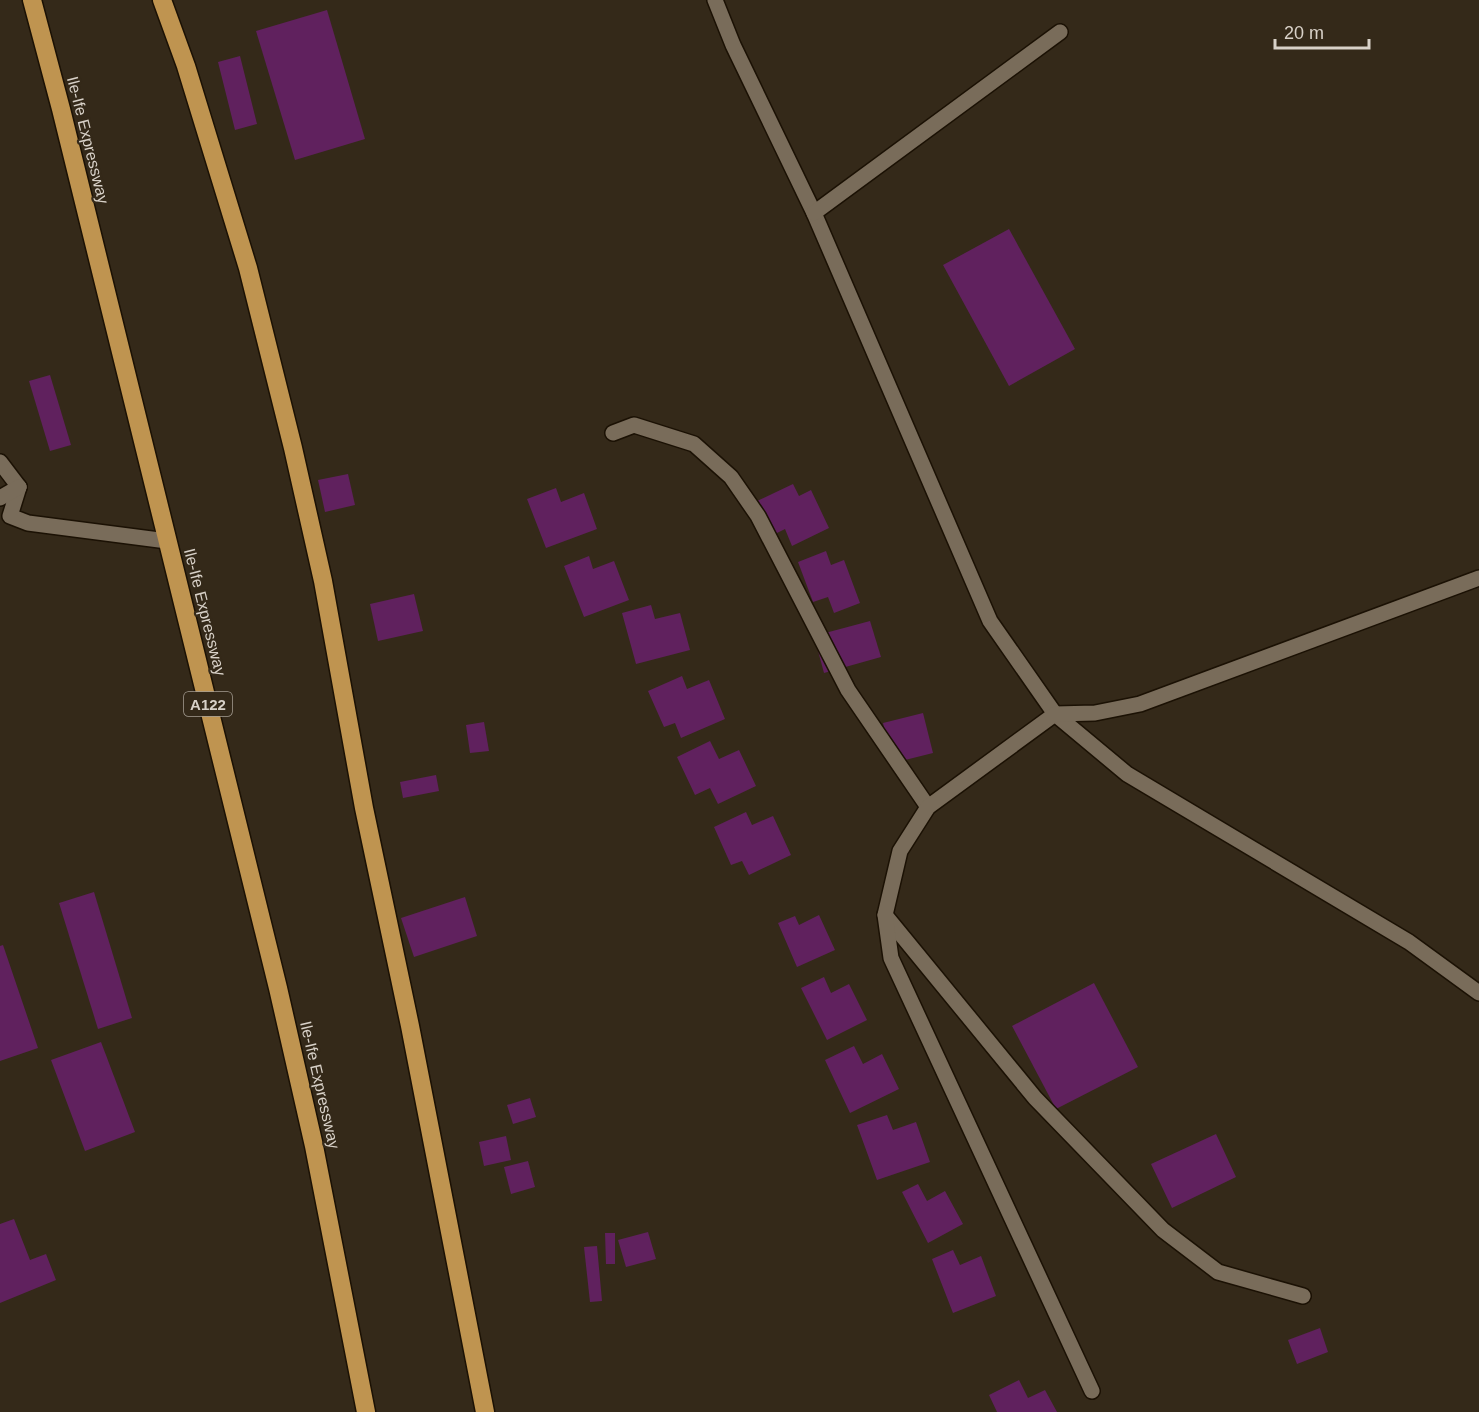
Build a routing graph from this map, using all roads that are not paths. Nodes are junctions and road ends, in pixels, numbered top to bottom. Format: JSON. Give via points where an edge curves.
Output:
{"nodes":[{"id":1,"x":32,"y":0,"type":"edge"},
{"id":2,"x":162,"y":0,"type":"edge"},
{"id":3,"x":715,"y":0,"type":"edge"},
{"id":4,"x":1060,"y":32,"type":"dead end"},
{"id":5,"x":814,"y":213,"type":"junction"},
{"id":6,"x":613,"y":433,"type":"dead end"},
{"id":7,"x":0,"y":462,"type":"edge"},
{"id":8,"x":19,"y":487,"type":"junction"},
{"id":9,"x":0,"y":498,"type":"edge"},
{"id":10,"x":167,"y":541,"type":"junction"},
{"id":11,"x":1479,"y":578,"type":"edge"},
{"id":12,"x":1055,"y":714,"type":"junction"},
{"id":13,"x":928,"y":807,"type":"junction"},
{"id":14,"x":885,"y":915,"type":"junction"},
{"id":15,"x":1479,"y":993,"type":"edge"},
{"id":16,"x":1303,"y":1296,"type":"dead end"},
{"id":17,"x":1092,"y":1391,"type":"dead end"},
{"id":18,"x":366,"y":1412,"type":"edge"},
{"id":19,"x":485,"y":1412,"type":"edge"}],
"edges":[{"from":1,"to":10,"type":"highway","name":"Ile-Ife Expressway","number":"A122"},
{"from":2,"to":19,"type":"highway","via":[[248,268],[293,448],[323,581],[364,808]]},
{"from":3,"to":5,"type":"street"},
{"from":4,"to":5,"type":"street"},
{"from":5,"to":12,"type":"street","via":[[990,621]]},
{"from":6,"to":13,"type":"street","via":[[634,425],[694,444],[731,477],[758,516],[848,690]]},
{"from":7,"to":8,"type":"street"},
{"from":8,"to":9,"type":"street"},
{"from":8,"to":10,"type":"street","via":[[9,516],[28,523]]},
{"from":10,"to":18,"type":"highway","name":"Ile-Ife Expressway","number":"A122","via":[[309,1123]]},
{"from":11,"to":12,"type":"street","via":[[1140,704],[1095,713]]},
{"from":12,"to":13,"type":"street"},
{"from":12,"to":15,"type":"street","via":[[1127,774],[1409,942]]},
{"from":13,"to":14,"type":"street","via":[[900,851]]},
{"from":14,"to":16,"type":"street","via":[[1035,1098],[1163,1230],[1218,1272]]},
{"from":14,"to":17,"type":"street","via":[[891,958]]}]}
